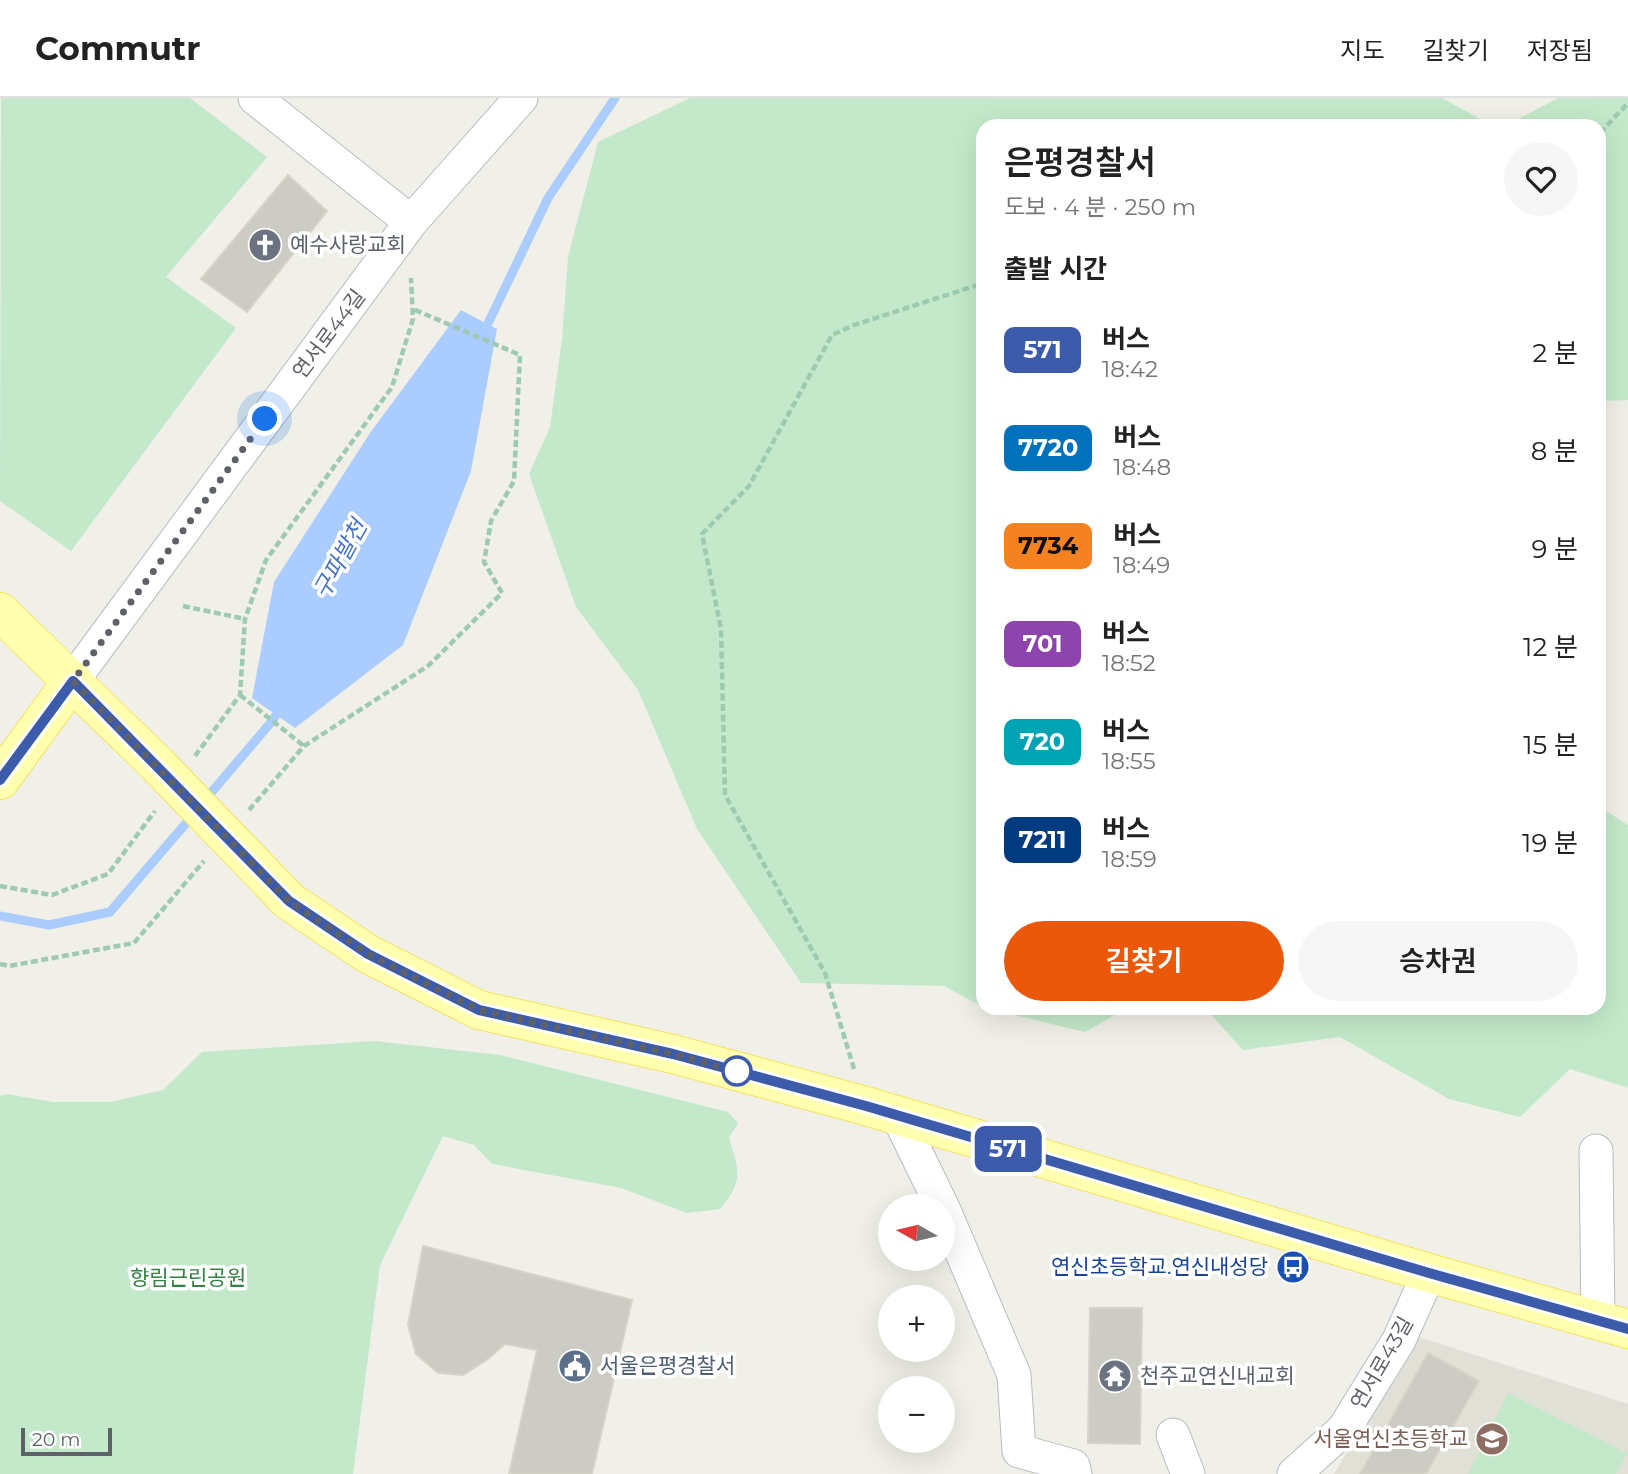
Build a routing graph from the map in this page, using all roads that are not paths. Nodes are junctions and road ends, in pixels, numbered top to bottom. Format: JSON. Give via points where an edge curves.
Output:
{"nodes":[{"id":1,"x":255,"y":98,"type":"edge"},
{"id":2,"x":521,"y":98,"type":"edge"},
{"id":3,"x":411,"y":222,"type":"junction"},
{"id":4,"x":0,"y":612,"type":"edge"},
{"id":5,"x":73,"y":681,"type":"junction"},
{"id":6,"x":5,"y":774,"type":"edge"},
{"id":7,"x":882,"y":1111,"type":"junction"},
{"id":8,"x":1596,"y":1151,"type":"dead end"},
{"id":9,"x":935,"y":1194,"type":"edge"},
{"id":10,"x":956,"y":1238,"type":"edge"},
{"id":11,"x":1429,"y":1273,"type":"junction"},
{"id":12,"x":1613,"y":1324,"type":"edge"},
{"id":13,"x":1173,"y":1435,"type":"dead end"},
{"id":14,"x":1075,"y":1474,"type":"edge"},
{"id":15,"x":1188,"y":1474,"type":"edge"},
{"id":16,"x":1294,"y":1474,"type":"edge"}],
"edges":[{"from":1,"to":3,"type":"street"},
{"from":2,"to":3,"type":"street","name":"연서로44길"},
{"from":3,"to":5,"type":"street","name":"연서로44길"},
{"from":4,"to":5,"type":"main road"},
{"from":5,"to":6,"type":"main road"},
{"from":5,"to":7,"type":"main road","bridge":true,"via":[[173,763],[289,901],[368,954],[479,1010],[673,1054]]},
{"from":7,"to":9,"type":"street"},
{"from":7,"to":11,"type":"main road"},
{"from":8,"to":12,"type":"street"},
{"from":10,"to":14,"type":"street","via":[[1014,1375],[1019,1451],[1073,1466]]},
{"from":11,"to":12,"type":"main road"},
{"from":11,"to":16,"type":"street","name":"연서로43길","via":[[1399,1340],[1344,1429]]},
{"from":13,"to":15,"type":"street"}]}
